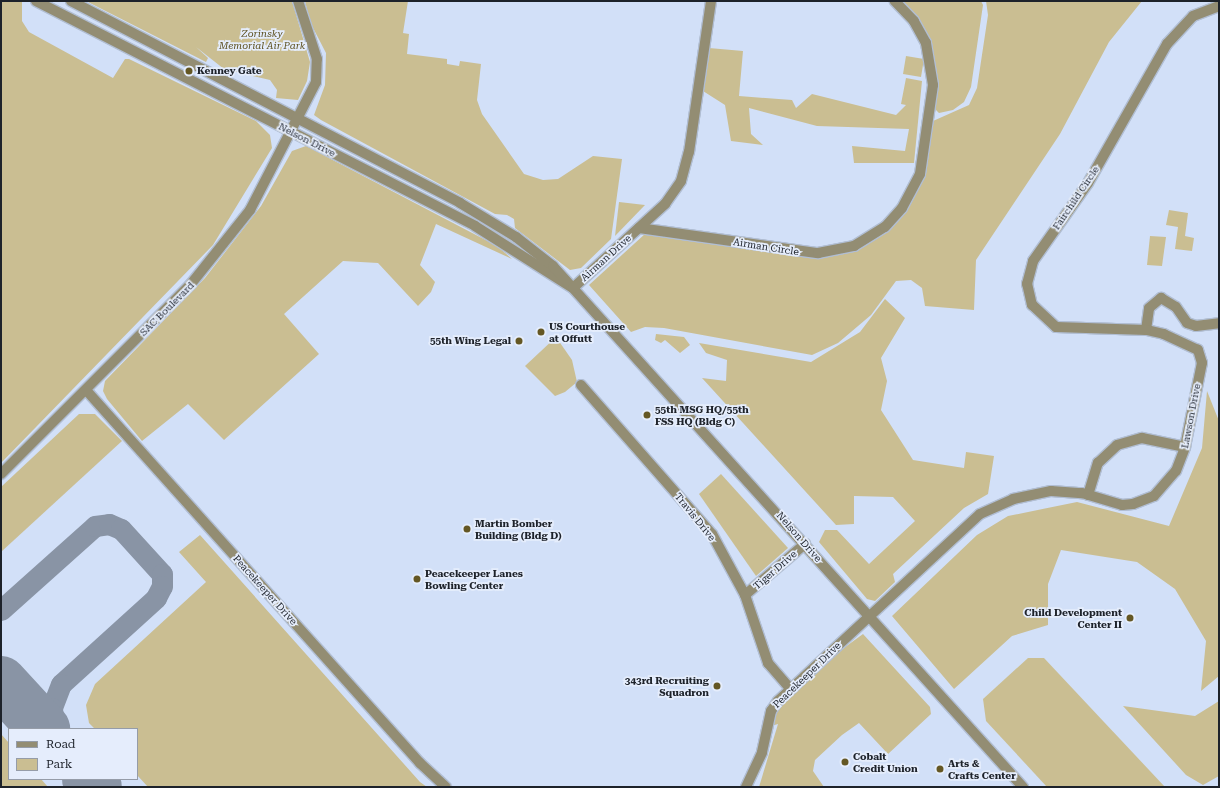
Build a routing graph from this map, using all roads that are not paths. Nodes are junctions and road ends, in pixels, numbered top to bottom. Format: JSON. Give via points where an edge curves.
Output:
{"nodes":[{"id":1,"x":36,"y":1,"type":"edge"},
{"id":2,"x":71,"y":1,"type":"edge"},
{"id":3,"x":298,"y":1,"type":"edge"},
{"id":4,"x":711,"y":1,"type":"edge"},
{"id":5,"x":895,"y":1,"type":"edge"},
{"id":6,"x":1219,"y":6,"type":"edge"},
{"id":7,"x":300,"y":118,"type":"junction"},
{"id":8,"x":292,"y":133,"type":"junction"},
{"id":9,"x":639,"y":228,"type":"junction"},
{"id":10,"x":573,"y":288,"type":"junction"},
{"id":11,"x":1219,"y":323,"type":"edge"},
{"id":12,"x":1146,"y":330,"type":"junction"},
{"id":13,"x":581,"y":385,"type":"dead end"},
{"id":14,"x":86,"y":390,"type":"junction"},
{"id":15,"x":1186,"y":447,"type":"junction"},
{"id":16,"x":1,"y":474,"type":"edge"},
{"id":17,"x":1088,"y":495,"type":"junction"},
{"id":18,"x":805,"y":544,"type":"junction"},
{"id":19,"x":745,"y":595,"type":"junction"},
{"id":20,"x":868,"y":617,"type":"junction"},
{"id":21,"x":790,"y":688,"type":"junction"},
{"id":22,"x":446,"y":787,"type":"edge"},
{"id":23,"x":746,"y":787,"type":"edge"},
{"id":24,"x":1022,"y":787,"type":"edge"}],
"edges":[{"from":1,"to":8,"type":"street","name":"Nelson Drive"},
{"from":2,"to":7,"type":"street","name":"Nelson Drive"},
{"from":3,"to":7,"type":"street","name":"SAC Boulevard","via":[[302,23],[314,48],[318,72]]},
{"from":4,"to":9,"type":"street","via":[[684,174],[670,198]]},
{"from":5,"to":9,"type":"street","name":"Airman Circle","via":[[914,21],[926,43],[933,85],[920,174],[902,208],[885,227],[854,246],[809,254]]},
{"from":6,"to":12,"type":"street","name":"Fairchild Circle","via":[[1193,16],[1167,44],[1088,183],[1028,273],[1026,284],[1032,305],[1056,327]]},
{"from":7,"to":8,"type":"street","name":"SAC Boulevard"},
{"from":7,"to":10,"type":"street","name":"Nelson Drive","via":[[497,224],[553,266]]},
{"from":8,"to":10,"type":"street","name":"Nelson Drive","via":[[475,226]]},
{"from":8,"to":14,"type":"street","name":"SAC Boulevard","via":[[250,210],[224,246]]},
{"from":9,"to":10,"type":"street","name":"Airman Drive"},
{"from":10,"to":18,"type":"street","name":"Nelson Drive"},
{"from":11,"to":12,"type":"street","via":[[1196,326],[1186,323],[1176,307],[1161,298],[1148,308]]},
{"from":12,"to":15,"type":"street","name":"Lawson Drive","via":[[1187,343],[1202,357]]},
{"from":13,"to":19,"type":"street","name":"Travis Drive","via":[[712,534]]},
{"from":14,"to":16,"type":"street","name":"SAC Boulevard"},
{"from":14,"to":22,"type":"street","name":"Peacekeeper Drive","via":[[420,763]]},
{"from":15,"to":17,"type":"street","name":"Lawson Drive","via":[[1168,483],[1142,501],[1122,505]]},
{"from":15,"to":17,"type":"street","via":[[1142,438],[1117,444],[1098,464]]},
{"from":17,"to":20,"type":"street","via":[[1038,493],[990,508],[961,529]]},
{"from":18,"to":19,"type":"street","name":"Tiger Drive"},
{"from":18,"to":20,"type":"street","name":"Nelson Drive"},
{"from":19,"to":21,"type":"street","name":"Travis Drive","via":[[768,663]]},
{"from":20,"to":21,"type":"street","name":"Peacekeeper Drive"},
{"from":20,"to":24,"type":"street","name":"Nelson Drive"},
{"from":21,"to":23,"type":"street","name":"Peacekeeper Drive","via":[[771,711],[762,752]]}]}
